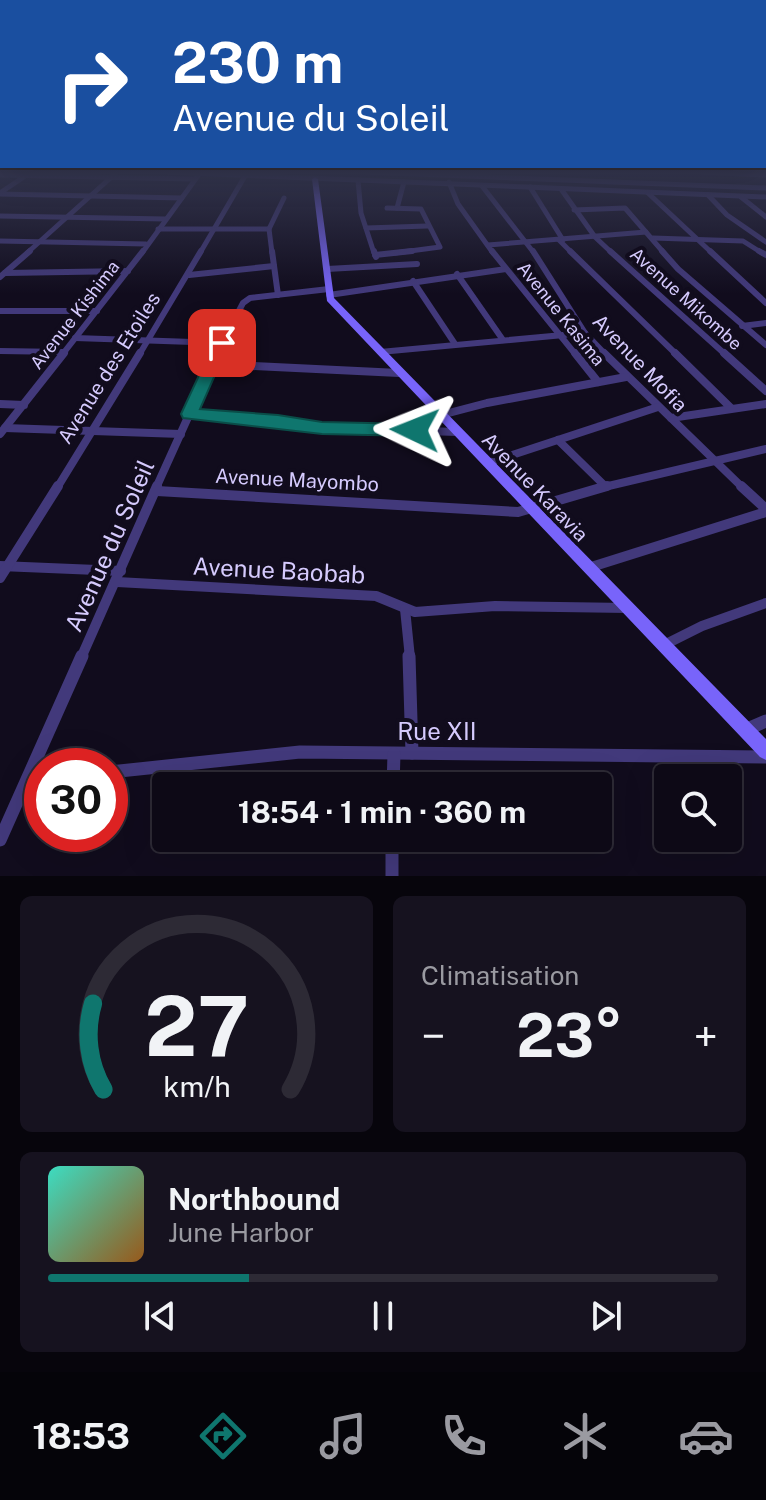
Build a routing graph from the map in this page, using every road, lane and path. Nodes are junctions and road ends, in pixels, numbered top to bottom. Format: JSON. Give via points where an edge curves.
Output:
{"nodes":[{"id":1,"x":71,"y":213,"type":"edge"},
{"id":2,"x":171,"y":213,"type":"edge"},
{"id":3,"x":225,"y":213,"type":"edge"},
{"id":4,"x":277,"y":213,"type":"edge"},
{"id":5,"x":321,"y":213,"type":"edge"},
{"id":6,"x":363,"y":213,"type":"edge"},
{"id":7,"x":422,"y":213,"type":"edge"},
{"id":8,"x":464,"y":213,"type":"edge"},
{"id":9,"x":502,"y":213,"type":"edge"},
{"id":10,"x":546,"y":213,"type":"edge"},
{"id":11,"x":576,"y":213,"type":"edge"},
{"id":12,"x":629,"y":213,"type":"edge"},
{"id":13,"x":670,"y":213,"type":"edge"},
{"id":14,"x":729,"y":213,"type":"edge"},
{"id":15,"x":0,"y":216,"type":"edge"},
{"id":16,"x":65,"y":218,"type":"junction"},
{"id":17,"x":166,"y":219,"type":"junction"},
{"id":18,"x":427,"y":226,"type":"junction"},
{"id":19,"x":366,"y":228,"type":"junction"},
{"id":20,"x":158,"y":229,"type":"junction"},
{"id":21,"x":216,"y":229,"type":"junction"},
{"id":22,"x":269,"y":229,"type":"junction"},
{"id":23,"x":766,"y":231,"type":"edge"},
{"id":24,"x":646,"y":232,"type":"junction"},
{"id":25,"x":751,"y":232,"type":"junction"},
{"id":26,"x":595,"y":237,"type":"junction"},
{"id":27,"x":653,"y":238,"type":"junction"},
{"id":28,"x":561,"y":240,"type":"junction"},
{"id":29,"x":701,"y":240,"type":"junction"},
{"id":30,"x":0,"y":241,"type":"edge"},
{"id":31,"x":39,"y":242,"type":"junction"},
{"id":32,"x":766,"y":242,"type":"edge"},
{"id":33,"x":525,"y":243,"type":"junction"},
{"id":34,"x":146,"y":244,"type":"junction"},
{"id":35,"x":488,"y":245,"type":"junction"},
{"id":36,"x":375,"y":255,"type":"junction"},
{"id":37,"x":766,"y":255,"type":"edge"},
{"id":38,"x":417,"y":264,"type":"dead end"},
{"id":39,"x":274,"y":266,"type":"junction"},
{"id":40,"x":379,"y":266,"type":"junction"},
{"id":41,"x":327,"y":269,"type":"junction"},
{"id":42,"x":506,"y":269,"type":"junction"},
{"id":43,"x":128,"y":271,"type":"junction"},
{"id":44,"x":2,"y":274,"type":"edge"},
{"id":45,"x":457,"y":274,"type":"junction"},
{"id":46,"x":189,"y":275,"type":"junction"},
{"id":47,"x":413,"y":281,"type":"junction"},
{"id":48,"x":329,"y":292,"type":"junction"},
{"id":49,"x":278,"y":295,"type":"junction"},
{"id":50,"x":766,"y":303,"type":"edge"},
{"id":51,"x":0,"y":311,"type":"edge"},
{"id":52,"x":97,"y":311,"type":"junction"},
{"id":53,"x":766,"y":323,"type":"edge"},
{"id":54,"x":742,"y":326,"type":"junction"},
{"id":55,"x":585,"y":333,"type":"junction"},
{"id":56,"x":559,"y":336,"type":"junction"},
{"id":57,"x":75,"y":338,"type":"junction"},
{"id":58,"x":503,"y":340,"type":"junction"},
{"id":59,"x":148,"y":341,"type":"junction"},
{"id":60,"x":222,"y":343,"type":"junction"},
{"id":61,"x":455,"y":344,"type":"junction"},
{"id":62,"x":766,"y":345,"type":"edge"},
{"id":63,"x":0,"y":351,"type":"edge"},
{"id":64,"x":64,"y":352,"type":"junction"},
{"id":65,"x":380,"y":352,"type":"junction"},
{"id":66,"x":211,"y":364,"type":"junction"},
{"id":67,"x":399,"y":373,"type":"junction"},
{"id":68,"x":626,"y":377,"type":"junction"},
{"id":69,"x":598,"y":382,"type":"junction"},
{"id":70,"x":766,"y":391,"type":"edge"},
{"id":71,"x":0,"y":404,"type":"edge"},
{"id":72,"x":766,"y":404,"type":"edge"},
{"id":73,"x":24,"y":405,"type":"junction"},
{"id":74,"x":658,"y":407,"type":"junction"},
{"id":75,"x":731,"y":408,"type":"junction"},
{"id":76,"x":189,"y":414,"type":"junction"},
{"id":77,"x":441,"y":415,"type":"junction"},
{"id":78,"x":671,"y":418,"type":"junction"},
{"id":79,"x":93,"y":430,"type":"junction"},
{"id":80,"x":2,"y":431,"type":"edge"},
{"id":81,"x":458,"y":432,"type":"junction"},
{"id":82,"x":181,"y":434,"type":"junction"},
{"id":83,"x":558,"y":440,"type":"junction"},
{"id":84,"x":766,"y":449,"type":"edge"},
{"id":85,"x":714,"y":460,"type":"junction"},
{"id":86,"x":488,"y":463,"type":"junction"},
{"id":87,"x":605,"y":486,"type":"junction"},
{"id":88,"x":157,"y":491,"type":"junction"},
{"id":89,"x":531,"y":508,"type":"junction"},
{"id":90,"x":766,"y":511,"type":"edge"},
{"id":91,"x":4,"y":566,"type":"edge"},
{"id":92,"x":588,"y":568,"type":"junction"},
{"id":93,"x":119,"y":577,"type":"junction"},
{"id":94,"x":0,"y":578,"type":"edge"},
{"id":95,"x":766,"y":603,"type":"edge"},
{"id":96,"x":628,"y":608,"type":"junction"},
{"id":97,"x":405,"y":609,"type":"junction"},
{"id":98,"x":663,"y":646,"type":"junction"},
{"id":99,"x":766,"y":721,"type":"edge"},
{"id":100,"x":745,"y":730,"type":"junction"},
{"id":101,"x":43,"y":748,"type":"edge"},
{"id":102,"x":766,"y":751,"type":"edge"},
{"id":103,"x":412,"y":753,"type":"junction"},
{"id":104,"x":394,"y":754,"type":"junction"},
{"id":105,"x":766,"y":757,"type":"edge"},
{"id":106,"x":128,"y":770,"type":"edge"},
{"id":107,"x":393,"y":772,"type":"edge"},
{"id":108,"x":24,"y":789,"type":"edge"},
{"id":109,"x":0,"y":840,"type":"edge"},
{"id":110,"x":392,"y":852,"type":"edge"},
{"id":111,"x":392,"y":876,"type":"edge"}],
"edges":[{"from":1,"to":16,"type":"street"},
{"from":2,"to":17,"type":"street","name":"Avenue Kishima"},
{"from":3,"to":21,"type":"street","name":"Avenue des Etoiles"},
{"from":4,"to":22,"type":"street"},
{"from":5,"to":41,"type":"street"},
{"from":6,"to":19,"type":"street"},
{"from":7,"to":18,"type":"street"},
{"from":8,"to":35,"type":"street","name":"Avenue Kasima"},
{"from":9,"to":33,"type":"street","name":"Avenue Mofia"},
{"from":10,"to":28,"type":"street"},
{"from":11,"to":26,"type":"street","name":"Avenue Mikombe"},
{"from":12,"to":24,"type":"street"},
{"from":13,"to":29,"type":"street"},
{"from":14,"to":25,"type":"street"},
{"from":15,"to":16,"type":"street"},
{"from":16,"to":17,"type":"street"},
{"from":16,"to":31,"type":"street"},
{"from":17,"to":20,"type":"street","name":"Avenue Kishima"},
{"from":18,"to":19,"type":"street"},
{"from":18,"to":36,"type":"street","via":[[438,248]]},
{"from":19,"to":36,"type":"street"},
{"from":20,"to":21,"type":"street"},
{"from":20,"to":34,"type":"street","name":"Avenue Kishima"},
{"from":21,"to":22,"type":"street"},
{"from":21,"to":46,"type":"street","name":"Avenue des Etoiles"},
{"from":22,"to":39,"type":"street"},
{"from":23,"to":25,"type":"street"},
{"from":24,"to":26,"type":"street"},
{"from":24,"to":27,"type":"street"},
{"from":25,"to":32,"type":"street"},
{"from":26,"to":28,"type":"street"},
{"from":26,"to":70,"type":"street","name":"Avenue Mikombe"},
{"from":27,"to":29,"type":"street"},
{"from":27,"to":54,"type":"street","via":[[678,269]]},
{"from":28,"to":33,"type":"street"},
{"from":28,"to":75,"type":"street"},
{"from":29,"to":37,"type":"street","via":[[743,241]]},
{"from":29,"to":50,"type":"street"},
{"from":30,"to":31,"type":"street"},
{"from":31,"to":34,"type":"street"},
{"from":31,"to":44,"type":"street"},
{"from":33,"to":35,"type":"street"},
{"from":33,"to":55,"type":"street","name":"Avenue Mofia"},
{"from":34,"to":43,"type":"street","name":"Avenue Kishima"},
{"from":35,"to":42,"type":"street","name":"Avenue Kasima"},
{"from":36,"to":40,"type":"street"},
{"from":38,"to":40,"type":"street"},
{"from":39,"to":46,"type":"street"},
{"from":39,"to":49,"type":"street"},
{"from":40,"to":41,"type":"street"},
{"from":41,"to":48,"type":"street"},
{"from":42,"to":45,"type":"street","name":"Avenue du Soleil"},
{"from":42,"to":56,"type":"street","name":"Avenue Kasima"},
{"from":43,"to":44,"type":"street"},
{"from":43,"to":52,"type":"street","name":"Avenue Kishima"},
{"from":45,"to":47,"type":"street","name":"Avenue du Soleil"},
{"from":45,"to":58,"type":"street"},
{"from":46,"to":59,"type":"street","name":"Avenue des Etoiles"},
{"from":47,"to":48,"type":"street","name":"Avenue du Soleil"},
{"from":47,"to":61,"type":"street"},
{"from":48,"to":49,"type":"street","name":"Avenue du Soleil"},
{"from":48,"to":65,"type":"street","name":"Avenue Karavia"},
{"from":49,"to":60,"type":"street","name":"Avenue du Soleil","via":[[245,300]]},
{"from":51,"to":52,"type":"street"},
{"from":52,"to":57,"type":"street","name":"Avenue Kishima"},
{"from":53,"to":54,"type":"street"},
{"from":54,"to":62,"type":"street"},
{"from":55,"to":56,"type":"street"},
{"from":55,"to":68,"type":"street","name":"Avenue Mofia"},
{"from":56,"to":58,"type":"street"},
{"from":56,"to":69,"type":"street","name":"Avenue Kasima"},
{"from":57,"to":59,"type":"street"},
{"from":57,"to":64,"type":"street","name":"Avenue Kishima"},
{"from":58,"to":61,"type":"street"},
{"from":59,"to":60,"type":"street"},
{"from":59,"to":79,"type":"street","name":"Avenue des Etoiles"},
{"from":60,"to":66,"type":"street","name":"Avenue du Soleil"},
{"from":61,"to":65,"type":"street"},
{"from":63,"to":64,"type":"street"},
{"from":64,"to":73,"type":"street","name":"Avenue Kishima"},
{"from":65,"to":67,"type":"street","name":"Avenue Karavia"},
{"from":66,"to":67,"type":"street"},
{"from":66,"to":76,"type":"street","name":"Avenue du Soleil"},
{"from":67,"to":77,"type":"street","name":"Avenue Karavia"},
{"from":68,"to":69,"type":"street"},
{"from":68,"to":74,"type":"street","name":"Avenue Mofia"},
{"from":69,"to":77,"type":"street"},
{"from":71,"to":73,"type":"street"},
{"from":72,"to":75,"type":"street"},
{"from":73,"to":80,"type":"street","name":"Avenue Kishima"},
{"from":74,"to":78,"type":"street","name":"Avenue Mofia"},
{"from":74,"to":83,"type":"street"},
{"from":75,"to":78,"type":"street"},
{"from":76,"to":81,"type":"street","via":[[322,428]]},
{"from":76,"to":82,"type":"street","name":"Avenue du Soleil"},
{"from":77,"to":81,"type":"street","name":"Avenue Karavia"},
{"from":78,"to":85,"type":"street","name":"Avenue Mofia"},
{"from":79,"to":80,"type":"street"},
{"from":79,"to":82,"type":"street"},
{"from":79,"to":91,"type":"street","name":"Avenue des Etoiles"},
{"from":81,"to":86,"type":"street","name":"Avenue Karavia"},
{"from":82,"to":88,"type":"street","name":"Avenue du Soleil"},
{"from":83,"to":86,"type":"street"},
{"from":83,"to":87,"type":"street"},
{"from":84,"to":85,"type":"street","name":"Avenue Mayombo"},
{"from":85,"to":87,"type":"street","name":"Avenue Mayombo"},
{"from":85,"to":90,"type":"street","name":"Avenue Mofia"},
{"from":86,"to":89,"type":"street","name":"Avenue Karavia"},
{"from":87,"to":89,"type":"street","name":"Avenue Mayombo"},
{"from":88,"to":89,"type":"street","name":"Avenue Mayombo","via":[[518,512]]},
{"from":88,"to":93,"type":"street","name":"Avenue du Soleil"},
{"from":89,"to":92,"type":"street","name":"Avenue Karavia"},
{"from":90,"to":92,"type":"street"},
{"from":91,"to":93,"type":"street","name":"Avenue Baobab"},
{"from":91,"to":94,"type":"street","name":"Avenue des Etoiles"},
{"from":92,"to":96,"type":"street","name":"Avenue Karavia"},
{"from":93,"to":97,"type":"street","name":"Avenue Baobab","via":[[376,596]]},
{"from":93,"to":101,"type":"street","name":"Avenue du Soleil"},
{"from":95,"to":98,"type":"street"},
{"from":96,"to":97,"type":"street","name":"Avenue Baobab","via":[[495,606],[440,613]]},
{"from":96,"to":98,"type":"street","name":"Avenue Karavia"},
{"from":97,"to":103,"type":"street"},
{"from":98,"to":100,"type":"street","name":"Avenue Karavia"},
{"from":99,"to":100,"type":"street"},
{"from":100,"to":102,"type":"street","name":"Avenue Karavia"},
{"from":103,"to":104,"type":"street","name":"Rue XII"},
{"from":103,"to":105,"type":"street","name":"Rue XII"},
{"from":104,"to":106,"type":"street","name":"Rue XII","via":[[300,752]]},
{"from":104,"to":107,"type":"street"},
{"from":108,"to":109,"type":"street","name":"Avenue du Soleil"},
{"from":110,"to":111,"type":"street"}]}
